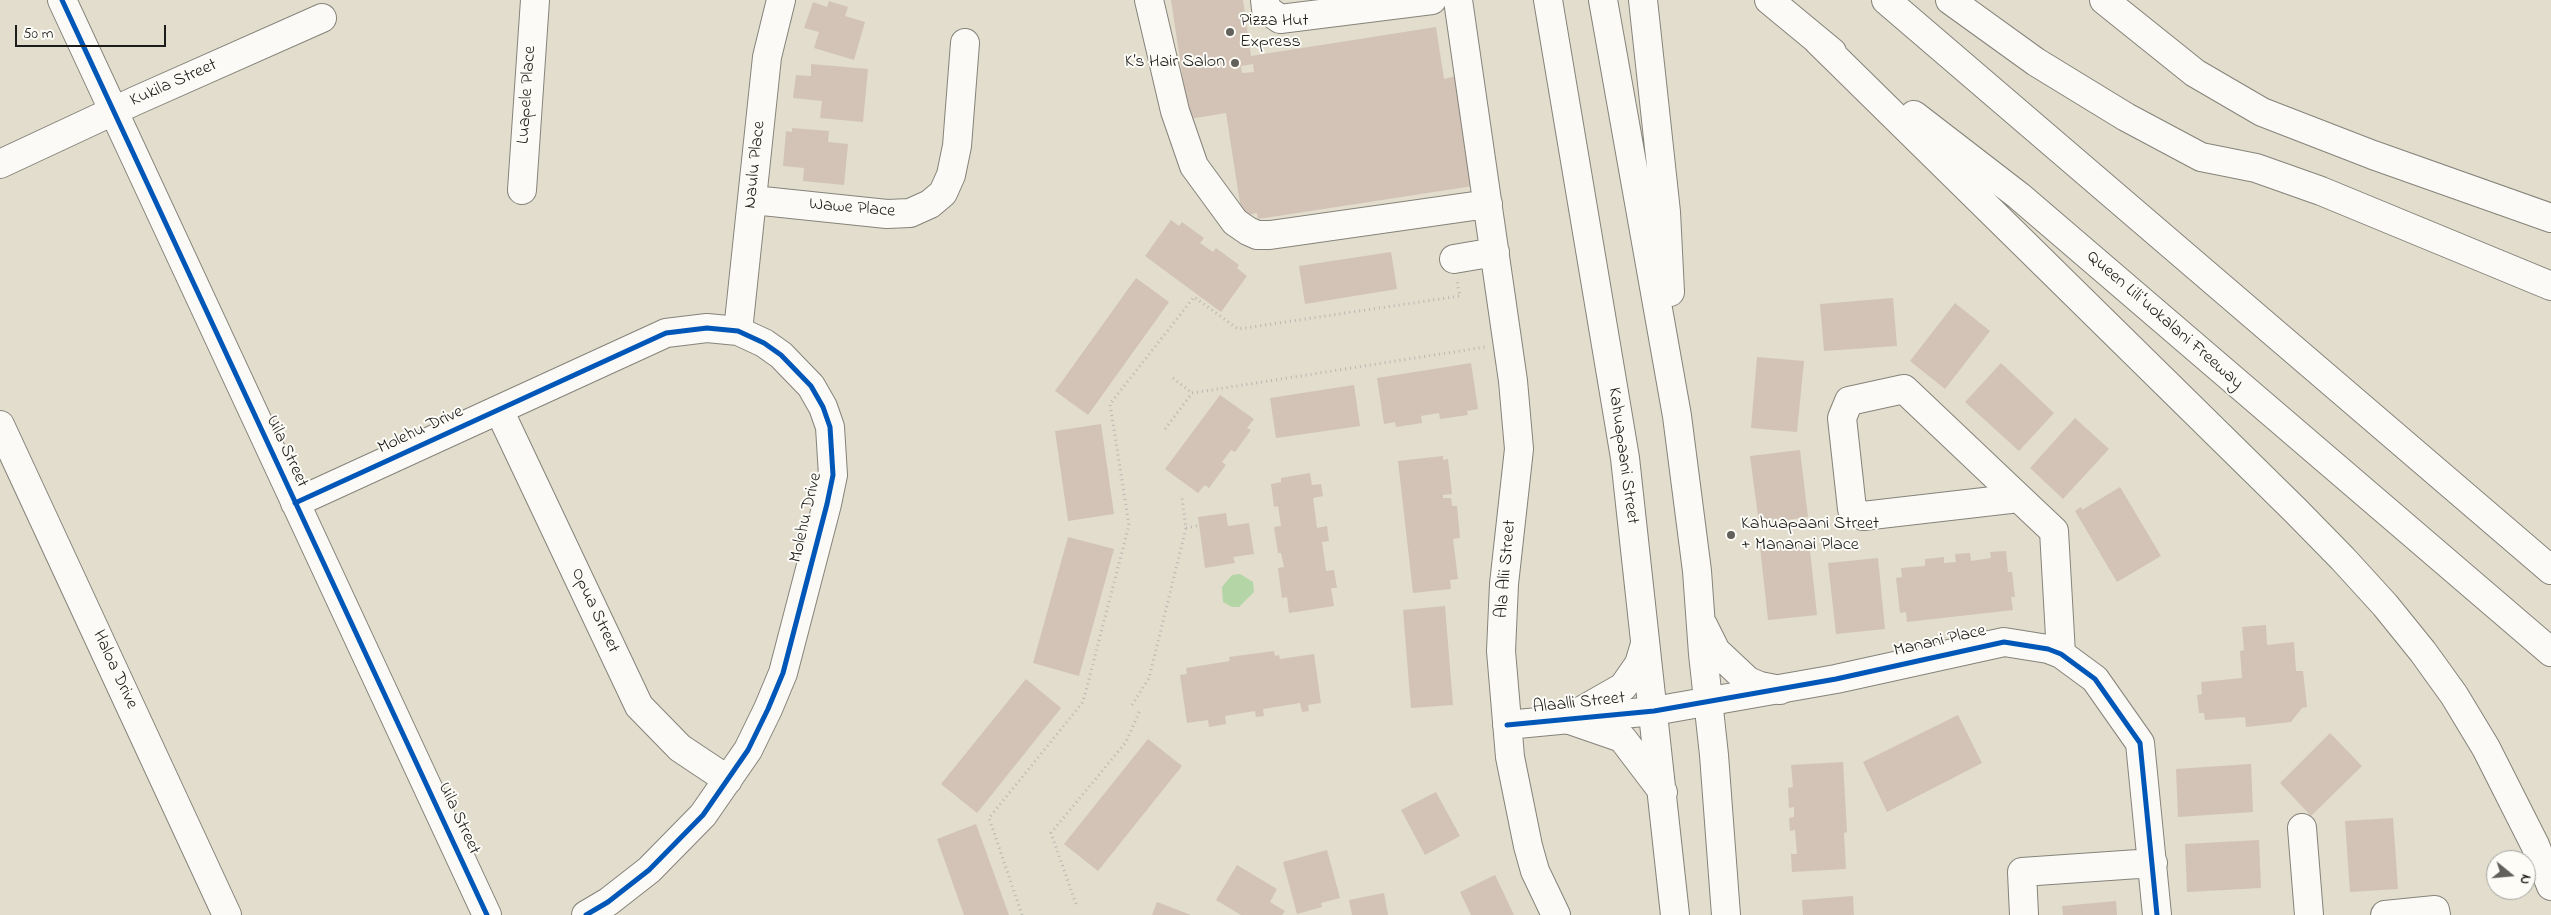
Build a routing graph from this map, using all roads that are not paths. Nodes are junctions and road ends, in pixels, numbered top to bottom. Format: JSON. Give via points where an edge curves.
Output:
{"nodes":[{"id":1,"x":62,"y":0,"type":"edge"},
{"id":2,"x":535,"y":0,"type":"edge"},
{"id":3,"x":781,"y":0,"type":"edge"},
{"id":4,"x":1149,"y":0,"type":"edge"},
{"id":5,"x":1265,"y":0,"type":"edge"},
{"id":6,"x":1432,"y":0,"type":"edge"},
{"id":7,"x":1458,"y":0,"type":"edge"},
{"id":8,"x":1548,"y":0,"type":"edge"},
{"id":9,"x":1603,"y":0,"type":"edge"},
{"id":10,"x":1643,"y":0,"type":"edge"},
{"id":11,"x":1769,"y":0,"type":"edge"},
{"id":12,"x":1886,"y":0,"type":"edge"},
{"id":13,"x":1950,"y":0,"type":"edge"},
{"id":14,"x":2104,"y":0,"type":"edge"},
{"id":15,"x":322,"y":18,"type":"dead end"},
{"id":16,"x":1818,"y":42,"type":"junction"},
{"id":17,"x":965,"y":44,"type":"dead end"},
{"id":18,"x":114,"y":110,"type":"junction"},
{"id":19,"x":0,"y":164,"type":"edge"},
{"id":20,"x":522,"y":190,"type":"dead end"},
{"id":21,"x":752,"y":200,"type":"junction"},
{"id":22,"x":1489,"y":211,"type":"junction"},
{"id":23,"x":2551,"y":218,"type":"edge"},
{"id":24,"x":1495,"y":252,"type":"junction"},
{"id":25,"x":1455,"y":266,"type":"road end"},
{"id":26,"x":2547,"y":283,"type":"edge"},
{"id":27,"x":738,"y":331,"type":"junction"},
{"id":28,"x":499,"y":410,"type":"junction"},
{"id":29,"x":1677,"y":416,"type":"junction"},
{"id":30,"x":0,"y":425,"type":"edge"},
{"id":31,"x":2019,"y":498,"type":"junction"},
{"id":32,"x":295,"y":504,"type":"junction"},
{"id":33,"x":2551,"y":570,"type":"edge"},
{"id":34,"x":1701,"y":621,"type":"junction"},
{"id":35,"x":1645,"y":644,"type":"junction"},
{"id":36,"x":2551,"y":652,"type":"edge"},
{"id":37,"x":2060,"y":654,"type":"junction"},
{"id":38,"x":1780,"y":690,"type":"junction"},
{"id":39,"x":1709,"y":700,"type":"junction"},
{"id":40,"x":1654,"y":711,"type":"junction"},
{"id":41,"x":1567,"y":719,"type":"junction"},
{"id":42,"x":1507,"y":726,"type":"junction"},
{"id":43,"x":728,"y":780,"type":"junction"},
{"id":44,"x":1664,"y":793,"type":"junction"},
{"id":45,"x":2302,"y":828,"type":"dead end"},
{"id":46,"x":2153,"y":863,"type":"junction"},
{"id":47,"x":2551,"y":886,"type":"edge"},
{"id":48,"x":228,"y":915,"type":"edge"},
{"id":49,"x":487,"y":915,"type":"edge"},
{"id":50,"x":586,"y":915,"type":"edge"},
{"id":51,"x":1556,"y":915,"type":"edge"},
{"id":52,"x":1675,"y":915,"type":"edge"},
{"id":53,"x":1726,"y":915,"type":"edge"},
{"id":54,"x":2024,"y":915,"type":"edge"},
{"id":55,"x":2157,"y":915,"type":"edge"},
{"id":56,"x":2309,"y":915,"type":"edge"},
{"id":57,"x":2385,"y":915,"type":"edge"},
{"id":58,"x":2436,"y":915,"type":"edge"}],
"edges":[{"from":1,"to":18,"type":"main road","name":"Uila Street"},
{"from":2,"to":20,"type":"main road","name":"Luapele Place"},
{"from":3,"to":21,"type":"main road","name":"Naulu Place","via":[[767,57]]},
{"from":4,"to":22,"type":"main road","via":[[1175,111],[1194,166],[1235,222],[1248,232],[1270,235]]},
{"from":5,"to":6,"type":"main road","via":[[1266,9],[1280,19]]},
{"from":7,"to":22,"type":"main road","name":"Ala Alii Street"},
{"from":8,"to":35,"type":"main road","name":"Kahuapaani Street","via":[[1625,458]]},
{"from":9,"to":29,"type":"main road"},
{"from":10,"to":29,"type":"main road","via":[[1666,212]]},
{"from":11,"to":16,"type":"main road","name":"Queen Liliʻuokalani Freeway"},
{"from":12,"to":33,"type":"main road"},
{"from":13,"to":26,"type":"main road","via":[[2036,62],[2126,117],[2201,157],[2256,168],[2321,191]]},
{"from":14,"to":23,"type":"main road","via":[[2195,73],[2262,112]]},
{"from":15,"to":18,"type":"main road","name":"Kukila Street"},
{"from":16,"to":36,"type":"main road","name":"Queen Liliʻuokalani Freeway","via":[[2019,196]]},
{"from":16,"to":47,"type":"main road","via":[[2295,510],[2385,605],[2428,659],[2486,748],[2535,844]]},
{"from":17,"to":21,"type":"main road","name":"Wawe Place","via":[[957,146],[951,175],[943,193],[930,204],[910,213],[887,214]]},
{"from":18,"to":19,"type":"main road","name":"Kukila Street"},
{"from":18,"to":32,"type":"main road","name":"Uila Street"},
{"from":21,"to":27,"type":"main road","name":"Naulu Place"},
{"from":22,"to":24,"type":"main road","name":"Ala Alii Street"},
{"from":24,"to":25,"type":"main road"},
{"from":24,"to":42,"type":"main road","name":"Ala Alii Street","via":[[1519,449],[1504,584],[1501,650]]},
{"from":27,"to":28,"type":"main road","name":"Molehu Drive","via":[[707,328],[666,333]]},
{"from":27,"to":43,"type":"main road","name":"Molehu Drive","via":[[781,355],[810,386],[830,427],[833,475],[783,673],[748,750]]},
{"from":28,"to":32,"type":"main road","name":"Molehu Drive"},
{"from":28,"to":43,"type":"main road","name":"Opua Street","via":[[639,706],[680,748]]},
{"from":29,"to":34,"type":"main road"},
{"from":30,"to":48,"type":"main road","name":"Haloa Drive"},
{"from":31,"to":31,"type":"main road","via":[[1904,389],[1849,402],[1842,418],[1852,509],[1863,516]]},
{"from":31,"to":37,"type":"main road","via":[[2054,531]]},
{"from":32,"to":49,"type":"main road","name":"Uila Street"},
{"from":34,"to":38,"type":"main road","via":[[1716,651],[1748,681]]},
{"from":34,"to":39,"type":"main road"},
{"from":35,"to":40,"type":"main road","name":"Kahuapaani Street"},
{"from":35,"to":41,"type":"main road","via":[[1639,664],[1623,687]]},
{"from":37,"to":38,"type":"main road","name":"Manani Place","via":[[2004,642]]},
{"from":37,"to":46,"type":"main road","name":"Manani Place","via":[[2095,679],[2140,743]]},
{"from":38,"to":39,"type":"main road","name":"Manani Place"},
{"from":39,"to":40,"type":"main road","name":"Manani Place"},
{"from":39,"to":53,"type":"main road"},
{"from":40,"to":41,"type":"main road","name":"Alaalli Street"},
{"from":40,"to":44,"type":"main road","name":"Kahuapaani Street"},
{"from":41,"to":42,"type":"main road","name":"Alaalli Street"},
{"from":41,"to":44,"type":"main road","via":[[1622,738]]},
{"from":42,"to":51,"type":"main road","name":"Ala Alii Street","via":[[1520,816],[1535,871]]},
{"from":43,"to":50,"type":"main road","name":"Molehu Drive","via":[[676,845],[642,876]]},
{"from":44,"to":52,"type":"main road","name":"Kahuapaani Street"},
{"from":45,"to":56,"type":"main road"},
{"from":46,"to":54,"type":"main road","via":[[2022,872]]},
{"from":46,"to":55,"type":"main road","name":"Manani Place"},
{"from":57,"to":58,"type":"main road","via":[[2435,910]]}]}
